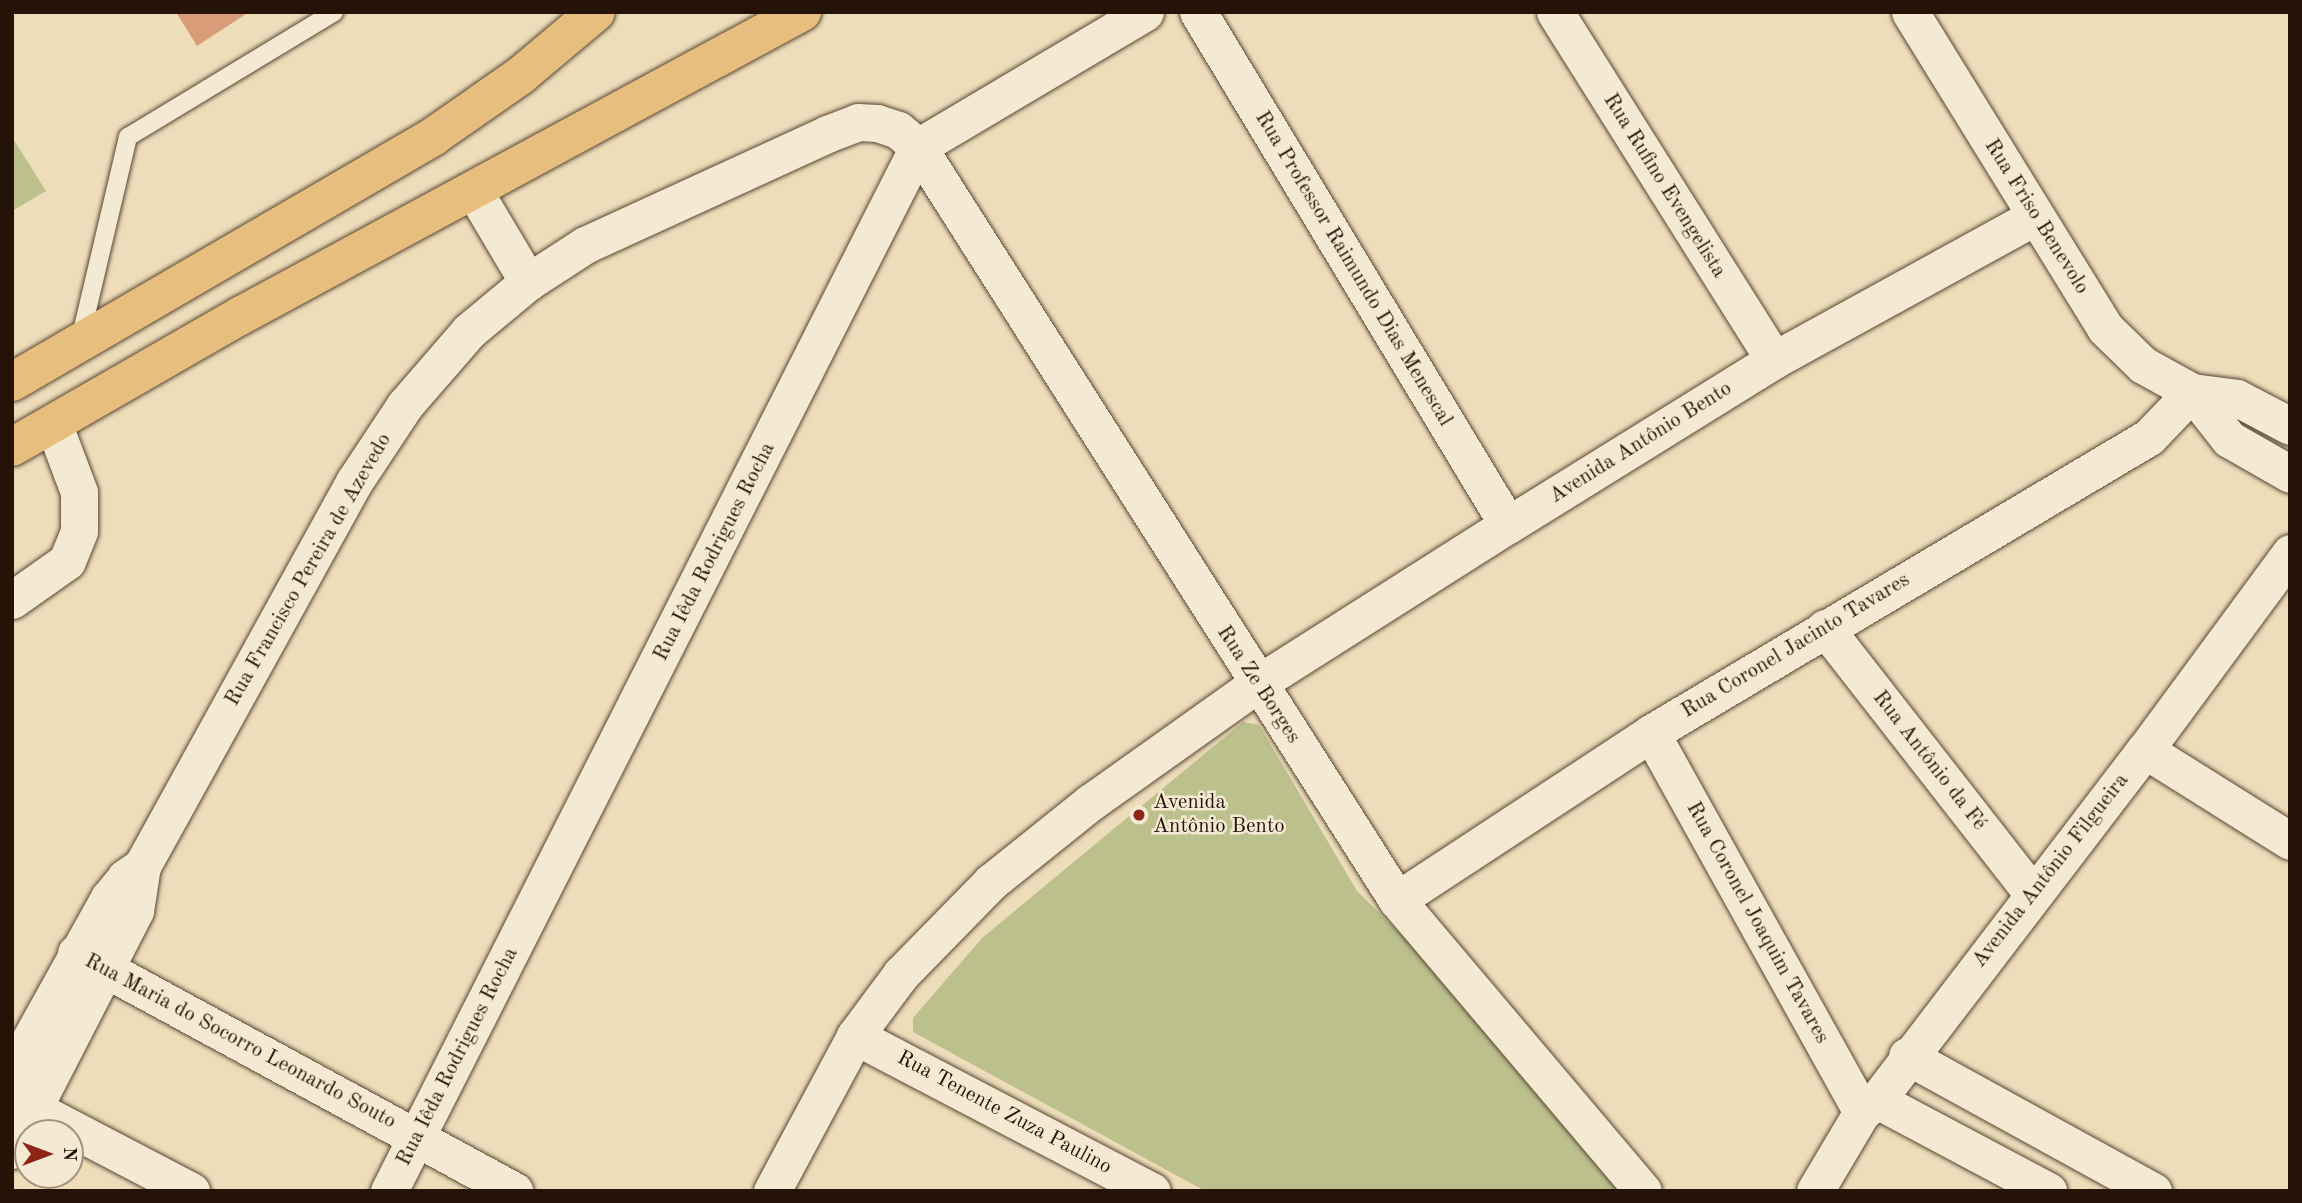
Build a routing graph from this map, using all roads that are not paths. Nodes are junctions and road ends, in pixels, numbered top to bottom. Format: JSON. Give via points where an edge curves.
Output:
{"nodes":[{"id":1,"x":334,"y":12,"type":"edge"},
{"id":2,"x":590,"y":12,"type":"edge"},
{"id":3,"x":596,"y":12,"type":"edge"},
{"id":4,"x":802,"y":12,"type":"edge"},
{"id":5,"x":1145,"y":12,"type":"edge"},
{"id":6,"x":1198,"y":12,"type":"edge"},
{"id":7,"x":1555,"y":12,"type":"edge"},
{"id":8,"x":1910,"y":12,"type":"edge"},
{"id":9,"x":918,"y":147,"type":"junction"},
{"id":10,"x":474,"y":191,"type":"junction"},
{"id":11,"x":2034,"y":217,"type":"junction"},
{"id":12,"x":528,"y":282,"type":"junction"},
{"id":13,"x":79,"y":343,"type":"junction"},
{"id":14,"x":1774,"y":360,"type":"junction"},
{"id":15,"x":12,"y":382,"type":"edge"},
{"id":16,"x":2192,"y":392,"type":"junction"},
{"id":17,"x":53,"y":423,"type":"junction"},
{"id":18,"x":2290,"y":426,"type":"edge"},
{"id":19,"x":12,"y":447,"type":"edge"},
{"id":20,"x":2290,"y":474,"type":"edge"},
{"id":21,"x":1508,"y":525,"type":"junction"},
{"id":22,"x":2290,"y":553,"type":"edge"},
{"id":23,"x":12,"y":600,"type":"edge"},
{"id":24,"x":1825,"y":628,"type":"junction"},
{"id":25,"x":1257,"y":684,"type":"junction"},
{"id":26,"x":1651,"y":733,"type":"junction"},
{"id":27,"x":2145,"y":750,"type":"junction"},
{"id":28,"x":2290,"y":841,"type":"edge"},
{"id":29,"x":2032,"y":893,"type":"junction"},
{"id":30,"x":1397,"y":900,"type":"junction"},
{"id":31,"x":92,"y":962,"type":"junction"},
{"id":32,"x":863,"y":1040,"type":"junction"},
{"id":33,"x":1907,"y":1056,"type":"junction"},
{"id":34,"x":12,"y":1072,"type":"edge"},
{"id":35,"x":23,"y":1104,"type":"edge"},
{"id":36,"x":1870,"y":1106,"type":"junction"},
{"id":37,"x":417,"y":1136,"type":"junction"},
{"id":38,"x":12,"y":1150,"type":"edge"},
{"id":39,"x":191,"y":1191,"type":"edge"},
{"id":40,"x":389,"y":1191,"type":"edge"},
{"id":41,"x":515,"y":1191,"type":"edge"},
{"id":42,"x":772,"y":1191,"type":"edge"},
{"id":43,"x":797,"y":1191,"type":"edge"},
{"id":44,"x":1152,"y":1191,"type":"edge"},
{"id":45,"x":1643,"y":1191,"type":"edge"},
{"id":46,"x":1815,"y":1191,"type":"edge"},
{"id":47,"x":2048,"y":1191,"type":"edge"},
{"id":48,"x":2153,"y":1191,"type":"edge"}],
"edges":[{"from":1,"to":13,"type":"lane","via":[[128,138]]},
{"from":2,"to":3,"type":"lane"},
{"from":3,"to":13,"type":"highway","via":[[520,76],[434,136]]},
{"from":4,"to":10,"type":"highway"},
{"from":5,"to":9,"type":"street"},
{"from":6,"to":21,"type":"street","name":"Rua Professor Raimundo Dias Menescal"},
{"from":7,"to":14,"type":"street","name":"Rua Rufino Evengelista"},
{"from":8,"to":11,"type":"street","name":"Rua Friso Benevolo"},
{"from":9,"to":12,"type":"street","name":"Rua Francisco Pereira de Azevedo","via":[[898,130],[858,122],[585,245]]},
{"from":9,"to":25,"type":"street","name":"Rua Ze Borges"},
{"from":9,"to":37,"type":"street","name":"Rua Iêda Rodrigues Rocha"},
{"from":10,"to":12,"type":"street"},
{"from":10,"to":17,"type":"highway"},
{"from":11,"to":14,"type":"street","name":"Avenida Antônio Bento"},
{"from":11,"to":16,"type":"street","name":"Rua Friso Benevolo","via":[[2105,328],[2143,365]]},
{"from":12,"to":31,"type":"street","name":"Rua Francisco Pereira de Azevedo","via":[[470,331],[398,416],[354,482],[142,866],[109,898]]},
{"from":13,"to":15,"type":"highway"},
{"from":14,"to":21,"type":"street","name":"Avenida Antônio Bento"},
{"from":16,"to":18,"type":"street","name":"Rua Friso Benevolo","via":[[2237,398]]},
{"from":16,"to":20,"type":"street","name":"Rua Friso Benevolo","via":[[2229,439]]},
{"from":16,"to":24,"type":"street","name":"Rua Coronel Jacinto Tavares","via":[[2149,437]]},
{"from":17,"to":19,"type":"highway"},
{"from":17,"to":23,"type":"street","via":[[79,492],[79,531],[67,561]]},
{"from":21,"to":25,"type":"street","name":"Avenida Antônio Bento"},
{"from":22,"to":27,"type":"street","name":"Avenida Antônio Filgueira"},
{"from":24,"to":26,"type":"street","name":"Rua Coronel Jacinto Tavares"},
{"from":24,"to":29,"type":"street","name":"Rua Antônio da Fé"},
{"from":25,"to":30,"type":"street","name":"Rua Ze Borges"},
{"from":25,"to":32,"type":"street","name":"Avenida Antônio Bento","via":[[954,943]]},
{"from":26,"to":30,"type":"street","name":"Rua Coronel Jacinto Tavares"},
{"from":26,"to":36,"type":"street","name":"Rua Coronel Joaquim Tavares"},
{"from":27,"to":28,"type":"street"},
{"from":27,"to":29,"type":"street","name":"Avenida Antônio Filgueira"},
{"from":29,"to":33,"type":"street","name":"Avenida Antônio Filgueira"},
{"from":30,"to":45,"type":"street","name":"Rua Ze Borges"},
{"from":31,"to":34,"type":"street","name":"Rua Francisco Pereira de Azevedo"},
{"from":31,"to":35,"type":"street","name":"Rua Francisco Pereira de Azevedo"},
{"from":31,"to":37,"type":"street","name":"Rua Maria do Socorro Leonardo Souto"},
{"from":32,"to":42,"type":"street","name":"Avenida Antônio Bento"},
{"from":32,"to":43,"type":"street","name":"Avenida Antônio Bento"},
{"from":32,"to":44,"type":"street","name":"Rua Tenente Zuza Paulino"},
{"from":33,"to":36,"type":"street","name":"Avenida Antônio Filgueira"},
{"from":33,"to":48,"type":"street"},
{"from":35,"to":38,"type":"street","name":"Rua Francisco Pereira de Azevedo"},
{"from":35,"to":39,"type":"street"},
{"from":36,"to":46,"type":"street","name":"Avenida Antônio Filgueira"},
{"from":36,"to":47,"type":"street"},
{"from":37,"to":40,"type":"street","name":"Rua Iêda Rodrigues Rocha"},
{"from":37,"to":41,"type":"street","name":"Rua Maria do Socorro Leonardo Souto"}]}
